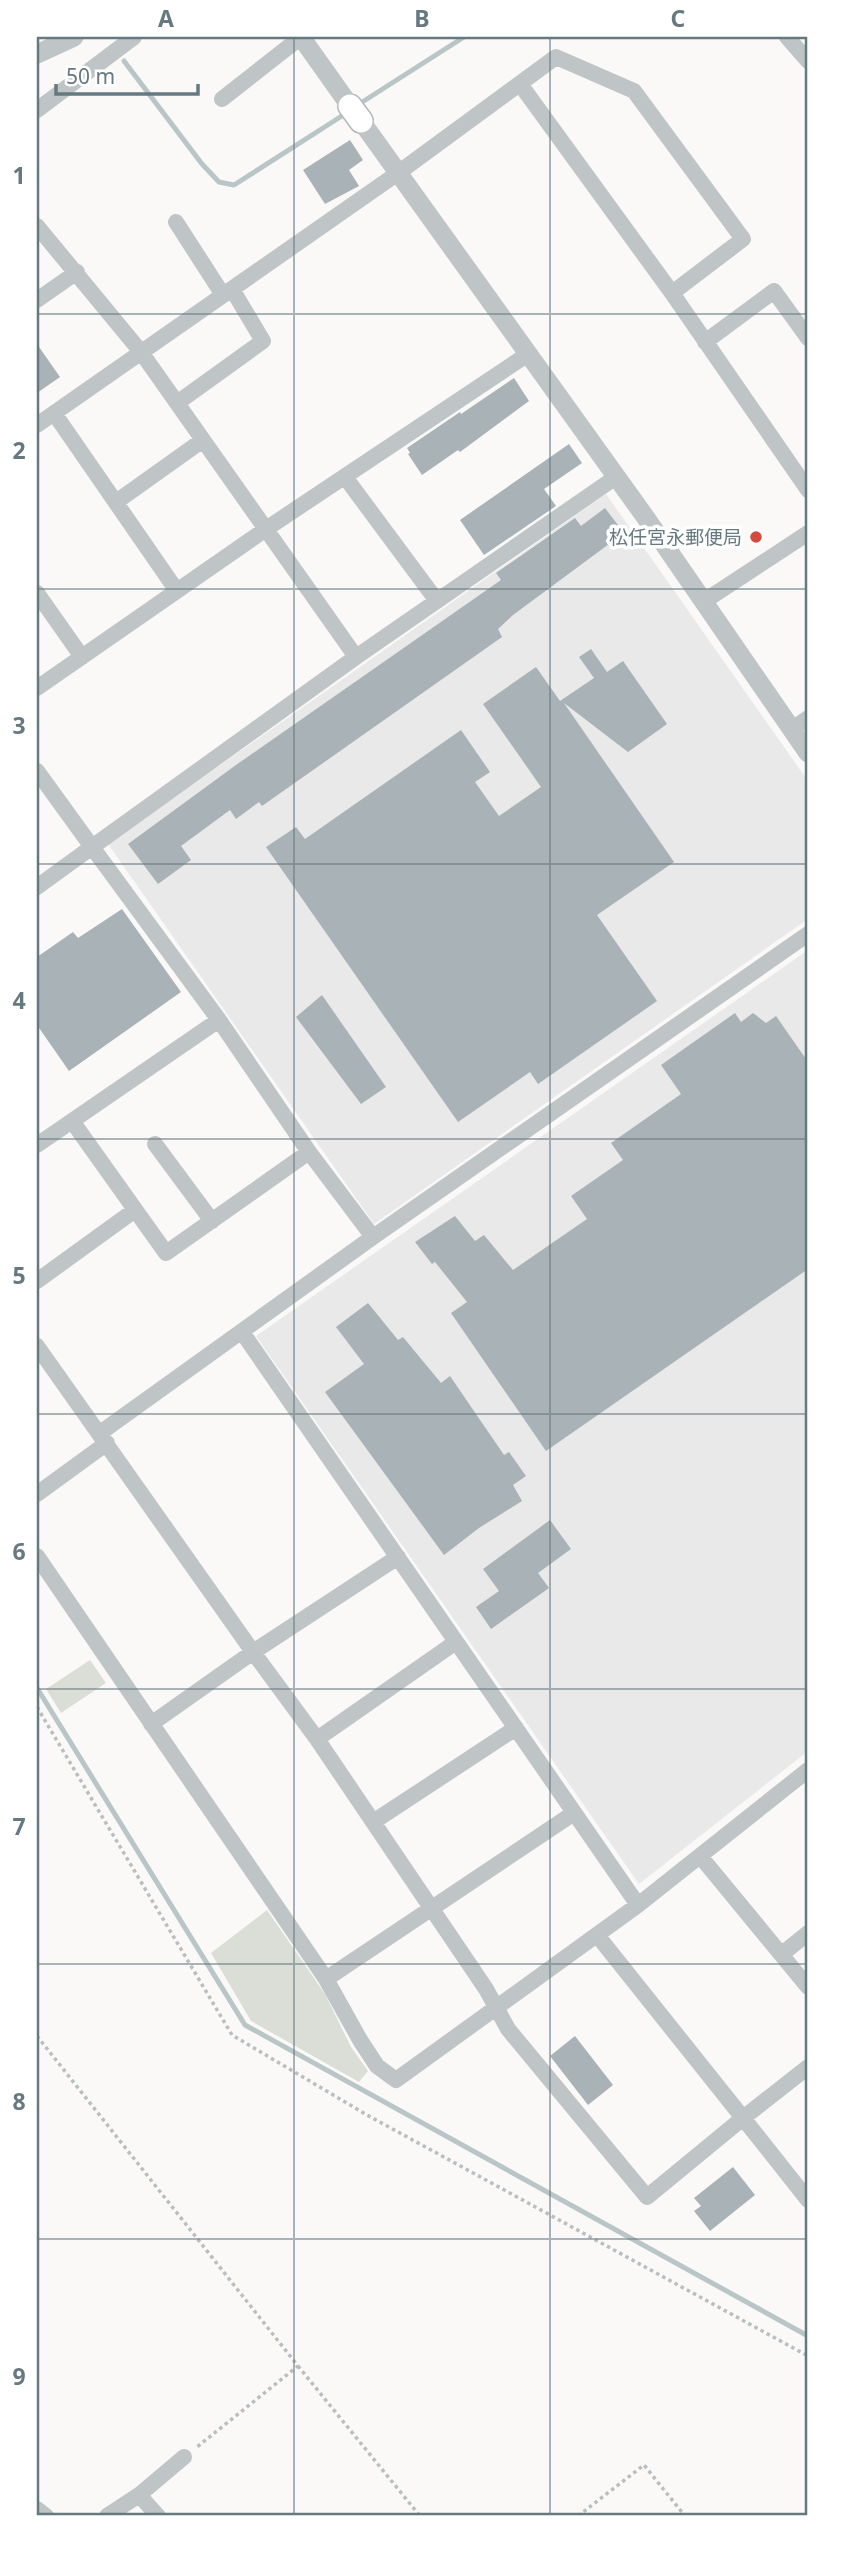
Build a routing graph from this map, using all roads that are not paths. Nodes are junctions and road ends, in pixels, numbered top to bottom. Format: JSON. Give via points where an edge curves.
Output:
{"nodes":[{"id":1,"x":74,"y":37,"type":"edge"},
{"id":2,"x":301,"y":37,"type":"edge"},
{"id":3,"x":787,"y":37,"type":"edge"},
{"id":4,"x":121,"y":46,"type":"edge"},
{"id":5,"x":37,"y":54,"type":"edge"},
{"id":6,"x":808,"y":61,"type":"edge"},
{"id":7,"x":520,"y":84,"type":"junction"},
{"id":8,"x":222,"y":99,"type":"dead end"},
{"id":9,"x":37,"y":110,"type":"edge"},
{"id":10,"x":398,"y":173,"type":"junction"},
{"id":11,"x":176,"y":222,"type":"dead end"},
{"id":12,"x":37,"y":226,"type":"edge"},
{"id":13,"x":77,"y":272,"type":"junction"},
{"id":14,"x":227,"y":292,"type":"junction"},
{"id":15,"x":671,"y":293,"type":"junction"},
{"id":16,"x":37,"y":300,"type":"edge"},
{"id":17,"x":808,"y":338,"type":"edge"},
{"id":18,"x":705,"y":342,"type":"junction"},
{"id":19,"x":141,"y":352,"type":"junction"},
{"id":20,"x":528,"y":354,"type":"junction"},
{"id":21,"x":177,"y":403,"type":"junction"},
{"id":22,"x":54,"y":413,"type":"junction"},
{"id":23,"x":37,"y":425,"type":"edge"},
{"id":24,"x":203,"y":440,"type":"junction"},
{"id":25,"x":345,"y":477,"type":"junction"},
{"id":26,"x":616,"y":477,"type":"junction"},
{"id":27,"x":808,"y":490,"type":"edge"},
{"id":28,"x":116,"y":502,"type":"junction"},
{"id":29,"x":266,"y":529,"type":"junction"},
{"id":30,"x":808,"y":533,"type":"edge"},
{"id":31,"x":177,"y":591,"type":"junction"},
{"id":32,"x":37,"y":593,"type":"edge"},
{"id":33,"x":437,"y":601,"type":"junction"},
{"id":34,"x":703,"y":602,"type":"junction"},
{"id":35,"x":82,"y":657,"type":"junction"},
{"id":36,"x":356,"y":657,"type":"junction"},
{"id":37,"x":37,"y":688,"type":"edge"},
{"id":38,"x":800,"y":724,"type":"edge"},
{"id":39,"x":808,"y":753,"type":"edge"},
{"id":40,"x":37,"y":771,"type":"edge"},
{"id":41,"x":92,"y":847,"type":"junction"},
{"id":42,"x":37,"y":887,"type":"edge"},
{"id":43,"x":808,"y":934,"type":"edge"},
{"id":44,"x":219,"y":1020,"type":"junction"},
{"id":45,"x":72,"y":1121,"type":"junction"},
{"id":46,"x":155,"y":1144,"type":"dead end"},
{"id":47,"x":37,"y":1145,"type":"edge"},
{"id":48,"x":309,"y":1152,"type":"junction"},
{"id":49,"x":135,"y":1210,"type":"junction"},
{"id":50,"x":212,"y":1221,"type":"junction"},
{"id":51,"x":373,"y":1237,"type":"junction"},
{"id":52,"x":37,"y":1281,"type":"edge"},
{"id":53,"x":242,"y":1332,"type":"junction"},
{"id":54,"x":37,"y":1346,"type":"edge"},
{"id":55,"x":104,"y":1438,"type":"junction"},
{"id":56,"x":37,"y":1494,"type":"edge"},
{"id":57,"x":37,"y":1556,"type":"edge"},
{"id":58,"x":398,"y":1557,"type":"junction"},
{"id":59,"x":456,"y":1642,"type":"junction"},
{"id":60,"x":253,"y":1652,"type":"junction"},
{"id":61,"x":151,"y":1724,"type":"junction"},
{"id":62,"x":516,"y":1728,"type":"junction"},
{"id":63,"x":317,"y":1739,"type":"junction"},
{"id":64,"x":808,"y":1770,"type":"edge"},
{"id":65,"x":574,"y":1813,"type":"junction"},
{"id":66,"x":373,"y":1822,"type":"junction"},
{"id":67,"x":700,"y":1856,"type":"junction"},
{"id":68,"x":638,"y":1905,"type":"junction"},
{"id":69,"x":430,"y":1908,"type":"junction"},
{"id":70,"x":808,"y":1933,"type":"edge"},
{"id":71,"x":597,"y":1935,"type":"junction"},
{"id":72,"x":782,"y":1954,"type":"junction"},
{"id":73,"x":326,"y":1979,"type":"junction"},
{"id":74,"x":808,"y":1987,"type":"edge"},
{"id":75,"x":498,"y":2007,"type":"junction"},
{"id":76,"x":808,"y":2067,"type":"edge"},
{"id":77,"x":743,"y":2118,"type":"junction"},
{"id":78,"x":808,"y":2200,"type":"edge"},
{"id":79,"x":184,"y":2457,"type":"road end"},
{"id":80,"x":139,"y":2495,"type":"junction"},
{"id":81,"x":37,"y":2509,"type":"edge"},
{"id":82,"x":46,"y":2516,"type":"edge"},
{"id":83,"x":107,"y":2516,"type":"edge"},
{"id":84,"x":158,"y":2516,"type":"edge"}],
"edges":[{"from":1,"to":5,"type":"street"},
{"from":2,"to":8,"type":"street"},
{"from":2,"to":10,"type":"street"},
{"from":3,"to":6,"type":"street"},
{"from":4,"to":9,"type":"street"},
{"from":7,"to":10,"type":"street"},
{"from":7,"to":15,"type":"street"},
{"from":7,"to":15,"type":"street","via":[[556,57],[634,91],[743,239]]},
{"from":10,"to":14,"type":"street"},
{"from":10,"to":20,"type":"street"},
{"from":11,"to":14,"type":"street"},
{"from":12,"to":13,"type":"street"},
{"from":13,"to":16,"type":"street"},
{"from":13,"to":19,"type":"street"},
{"from":14,"to":19,"type":"street"},
{"from":14,"to":21,"type":"street","via":[[263,341]]},
{"from":15,"to":18,"type":"street"},
{"from":17,"to":18,"type":"street","via":[[774,291]]},
{"from":18,"to":27,"type":"street"},
{"from":19,"to":21,"type":"street"},
{"from":19,"to":22,"type":"street"},
{"from":20,"to":25,"type":"street"},
{"from":20,"to":26,"type":"street"},
{"from":21,"to":24,"type":"street"},
{"from":22,"to":23,"type":"street"},
{"from":22,"to":28,"type":"street"},
{"from":24,"to":28,"type":"street"},
{"from":24,"to":29,"type":"street"},
{"from":25,"to":29,"type":"street"},
{"from":25,"to":33,"type":"street"},
{"from":26,"to":33,"type":"street"},
{"from":26,"to":34,"type":"street"},
{"from":28,"to":31,"type":"street"},
{"from":29,"to":31,"type":"street"},
{"from":29,"to":36,"type":"street"},
{"from":30,"to":34,"type":"street"},
{"from":31,"to":35,"type":"street"},
{"from":32,"to":35,"type":"street"},
{"from":33,"to":36,"type":"street"},
{"from":34,"to":38,"type":"street"},
{"from":35,"to":37,"type":"street"},
{"from":36,"to":41,"type":"street"},
{"from":38,"to":39,"type":"street"},
{"from":40,"to":41,"type":"street"},
{"from":41,"to":42,"type":"street"},
{"from":41,"to":44,"type":"street"},
{"from":43,"to":51,"type":"street"},
{"from":44,"to":45,"type":"street"},
{"from":44,"to":48,"type":"street"},
{"from":45,"to":47,"type":"street"},
{"from":45,"to":49,"type":"street"},
{"from":46,"to":50,"type":"street"},
{"from":48,"to":50,"type":"street"},
{"from":48,"to":51,"type":"street"},
{"from":49,"to":50,"type":"street","via":[[166,1253]]},
{"from":49,"to":52,"type":"street"},
{"from":51,"to":53,"type":"street"},
{"from":53,"to":55,"type":"street"},
{"from":53,"to":58,"type":"street"},
{"from":54,"to":55,"type":"street"},
{"from":55,"to":56,"type":"street"},
{"from":55,"to":60,"type":"street"},
{"from":57,"to":61,"type":"street"},
{"from":58,"to":59,"type":"street"},
{"from":58,"to":60,"type":"street"},
{"from":59,"to":62,"type":"street"},
{"from":59,"to":63,"type":"street"},
{"from":60,"to":61,"type":"street"},
{"from":60,"to":63,"type":"street"},
{"from":61,"to":73,"type":"street"},
{"from":62,"to":65,"type":"street"},
{"from":62,"to":66,"type":"street"},
{"from":63,"to":66,"type":"street"},
{"from":64,"to":67,"type":"street"},
{"from":65,"to":68,"type":"street"},
{"from":65,"to":69,"type":"street"},
{"from":66,"to":69,"type":"street"},
{"from":67,"to":68,"type":"street"},
{"from":67,"to":72,"type":"street"},
{"from":68,"to":71,"type":"street"},
{"from":69,"to":73,"type":"street"},
{"from":69,"to":75,"type":"street"},
{"from":70,"to":72,"type":"street"},
{"from":71,"to":75,"type":"street"},
{"from":71,"to":77,"type":"street"},
{"from":72,"to":74,"type":"street"},
{"from":73,"to":75,"type":"street","via":[[377,2066],[396,2080]]},
{"from":75,"to":77,"type":"street","via":[[508,2029],[647,2197]]},
{"from":76,"to":77,"type":"street"},
{"from":77,"to":78,"type":"street"},
{"from":79,"to":80,"type":"street"},
{"from":80,"to":83,"type":"street"},
{"from":80,"to":84,"type":"street"},
{"from":81,"to":82,"type":"street"}]}
